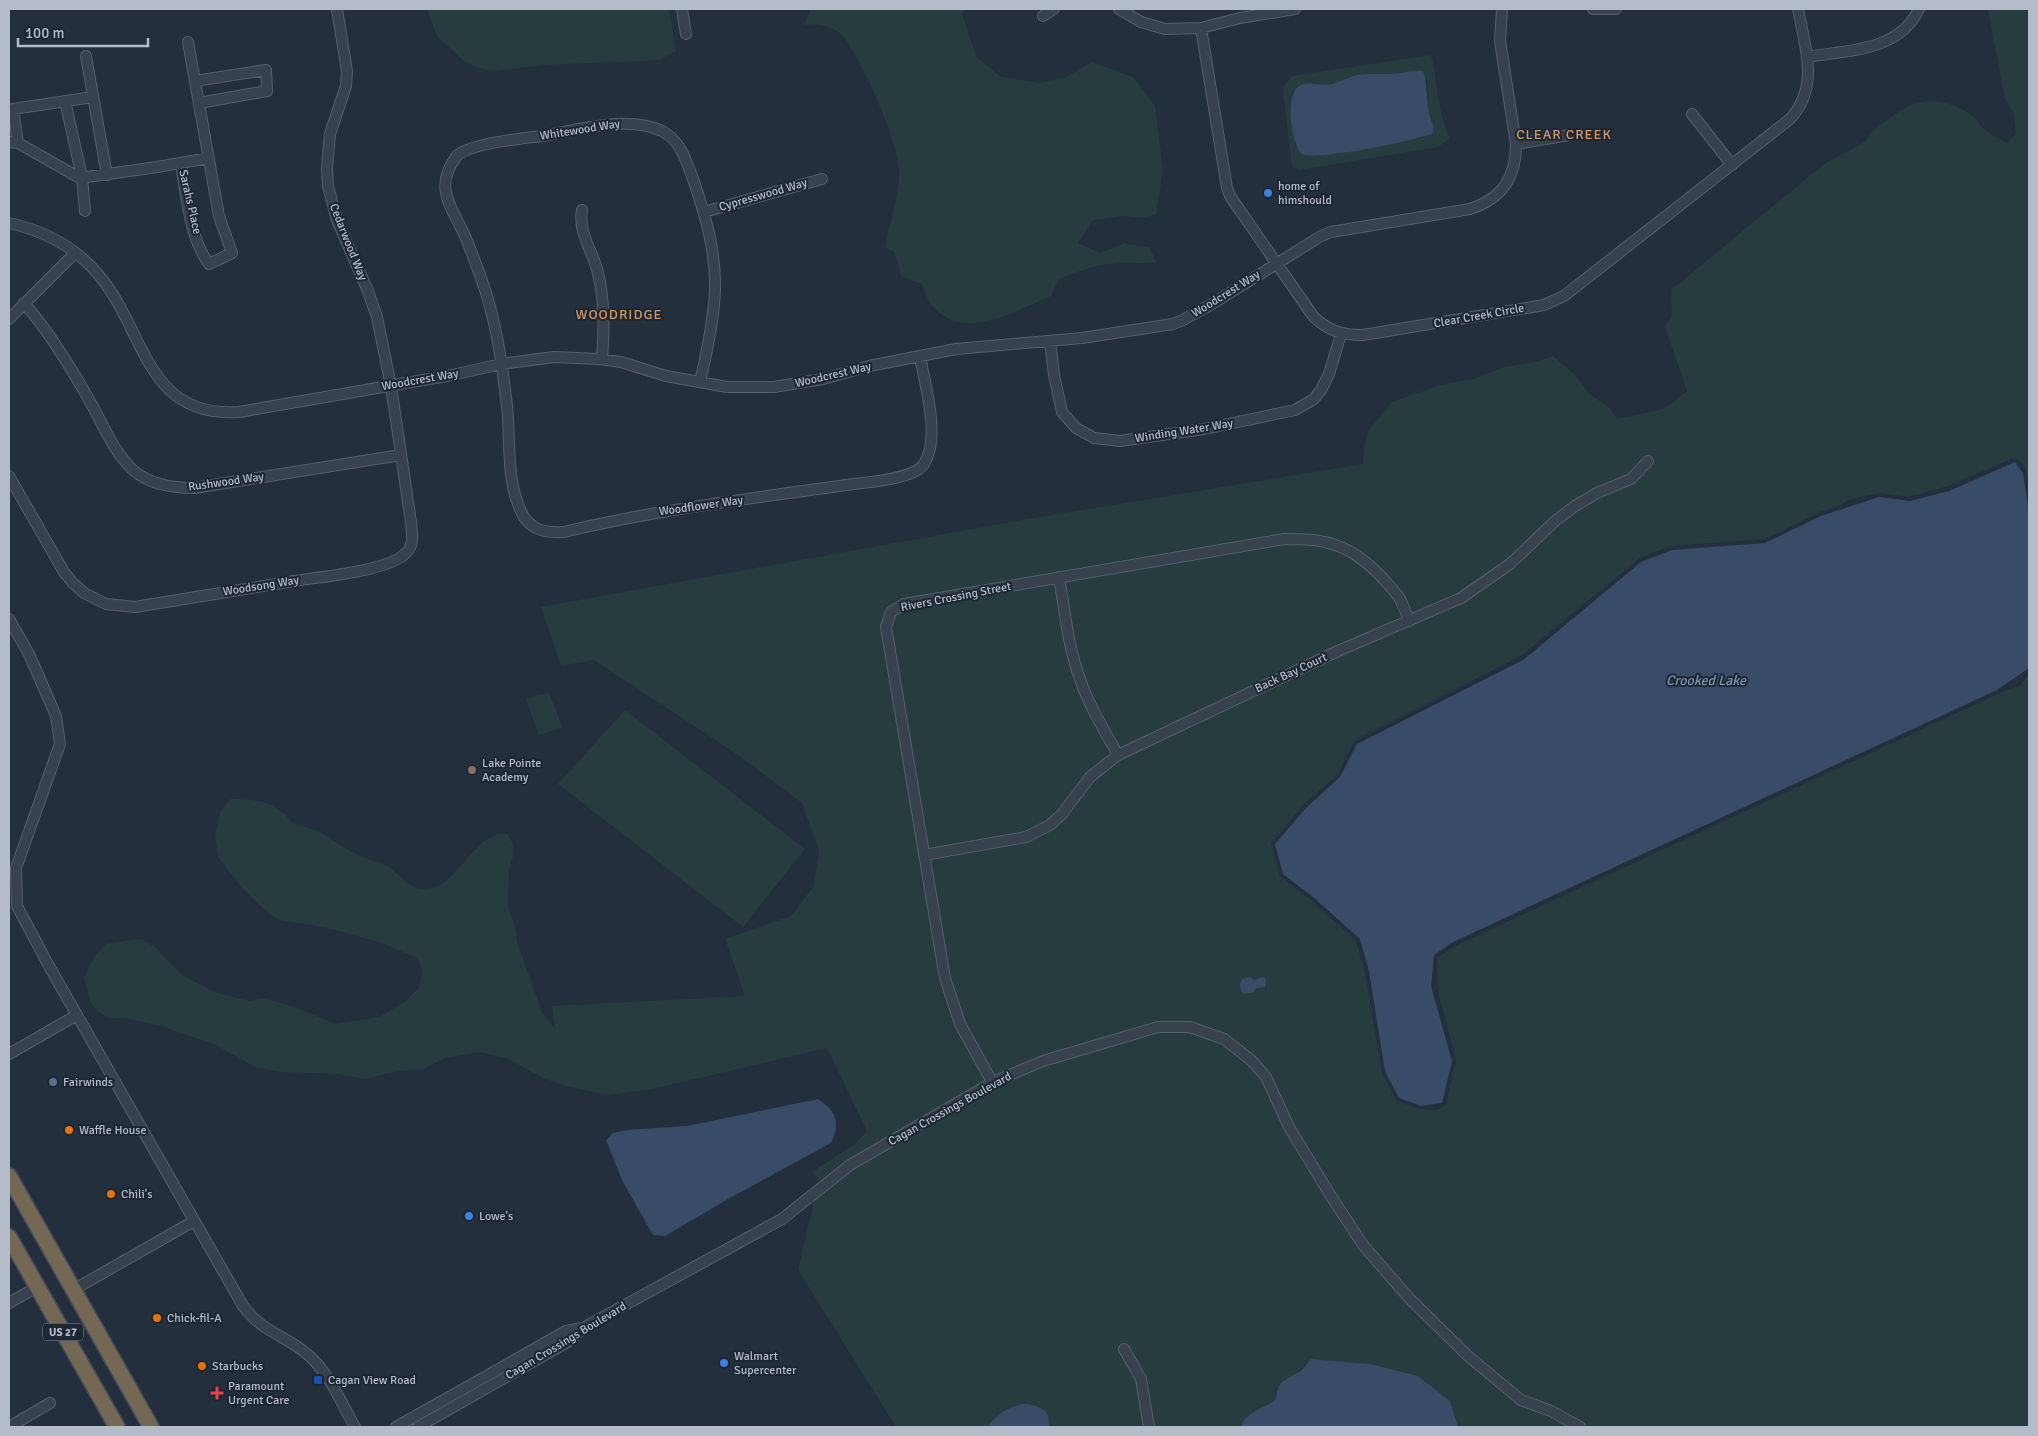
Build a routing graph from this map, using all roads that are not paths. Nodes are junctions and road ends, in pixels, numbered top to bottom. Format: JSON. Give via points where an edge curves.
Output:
{"nodes":[{"id":1,"x":337,"y":9,"type":"edge"},
{"id":2,"x":682,"y":9,"type":"edge"},
{"id":3,"x":1054,"y":9,"type":"edge"},
{"id":4,"x":1118,"y":9,"type":"edge"},
{"id":5,"x":1295,"y":9,"type":"edge"},
{"id":6,"x":1502,"y":9,"type":"edge"},
{"id":7,"x":1592,"y":9,"type":"edge"},
{"id":8,"x":1616,"y":9,"type":"edge"},
{"id":9,"x":1798,"y":9,"type":"edge"},
{"id":10,"x":1919,"y":9,"type":"edge"},
{"id":11,"x":1043,"y":16,"type":"dead end"},
{"id":12,"x":1201,"y":28,"type":"junction"},
{"id":13,"x":686,"y":34,"type":"dead end"},
{"id":14,"x":188,"y":42,"type":"dead end"},
{"id":15,"x":86,"y":56,"type":"dead end"},
{"id":16,"x":1806,"y":57,"type":"junction"},
{"id":17,"x":195,"y":80,"type":"junction"},
{"id":18,"x":93,"y":97,"type":"junction"},
{"id":19,"x":65,"y":101,"type":"junction"},
{"id":20,"x":199,"y":103,"type":"junction"},
{"id":21,"x":1692,"y":114,"type":"dead end"},
{"id":22,"x":1569,"y":134,"type":"dead end"},
{"id":23,"x":14,"y":142,"type":"edge"},
{"id":24,"x":1516,"y":144,"type":"junction"},
{"id":25,"x":209,"y":158,"type":"junction"},
{"id":26,"x":181,"y":163,"type":"junction"},
{"id":27,"x":1732,"y":165,"type":"junction"},
{"id":28,"x":107,"y":174,"type":"junction"},
{"id":29,"x":82,"y":177,"type":"junction"},
{"id":30,"x":822,"y":179,"type":"dead end"},
{"id":31,"x":582,"y":210,"type":"dead end"},
{"id":32,"x":85,"y":211,"type":"dead end"},
{"id":33,"x":704,"y":212,"type":"junction"},
{"id":34,"x":9,"y":223,"type":"edge"},
{"id":35,"x":76,"y":253,"type":"junction"},
{"id":36,"x":1276,"y":263,"type":"junction"},
{"id":37,"x":24,"y":303,"type":"junction"},
{"id":38,"x":9,"y":318,"type":"edge"},
{"id":39,"x":1341,"y":334,"type":"junction"},
{"id":40,"x":1050,"y":341,"type":"junction"},
{"id":41,"x":920,"y":356,"type":"junction"},
{"id":42,"x":602,"y":359,"type":"junction"},
{"id":43,"x":501,"y":364,"type":"junction"},
{"id":44,"x":700,"y":382,"type":"junction"},
{"id":45,"x":391,"y":386,"type":"junction"},
{"id":46,"x":401,"y":455,"type":"junction"},
{"id":47,"x":1648,"y":461,"type":"dead end"},
{"id":48,"x":9,"y":476,"type":"edge"},
{"id":49,"x":1059,"y":578,"type":"junction"},
{"id":50,"x":9,"y":619,"type":"edge"},
{"id":51,"x":1410,"y":621,"type":"junction"},
{"id":52,"x":1118,"y":755,"type":"junction"},
{"id":53,"x":924,"y":855,"type":"junction"},
{"id":54,"x":77,"y":1016,"type":"junction"},
{"id":55,"x":9,"y":1054,"type":"edge"},
{"id":56,"x":992,"y":1082,"type":"junction"},
{"id":57,"x":9,"y":1176,"type":"edge"},
{"id":58,"x":9,"y":1196,"type":"edge"},
{"id":59,"x":194,"y":1221,"type":"junction"},
{"id":60,"x":9,"y":1237,"type":"edge"},
{"id":61,"x":37,"y":1287,"type":"junction"},
{"id":62,"x":73,"y":1290,"type":"junction"},
{"id":63,"x":9,"y":1303,"type":"edge"},
{"id":64,"x":582,"y":1328,"type":"junction"},
{"id":65,"x":99,"y":1335,"type":"junction"},
{"id":66,"x":1124,"y":1349,"type":"dead end"},
{"id":67,"x":50,"y":1403,"type":"dead end"},
{"id":68,"x":9,"y":1427,"type":"edge"},
{"id":69,"x":117,"y":1427,"type":"edge"},
{"id":70,"x":151,"y":1427,"type":"edge"},
{"id":71,"x":355,"y":1427,"type":"edge"},
{"id":72,"x":396,"y":1427,"type":"edge"},
{"id":73,"x":418,"y":1427,"type":"edge"},
{"id":74,"x":1149,"y":1427,"type":"edge"},
{"id":75,"x":1580,"y":1427,"type":"edge"}],
"edges":[{"from":1,"to":45,"type":"street","name":"Cedarwood Way","via":[[347,72],[346,86],[330,134],[328,186],[337,220],[377,317]]},
{"from":2,"to":13,"type":"street"},
{"from":3,"to":11,"type":"street"},
{"from":4,"to":12,"type":"street","via":[[1153,27]]},
{"from":5,"to":12,"type":"street"},
{"from":6,"to":24,"type":"street","name":"Woodcrest Way","via":[[1500,42]]},
{"from":7,"to":8,"type":"street"},
{"from":9,"to":16,"type":"street","name":"Clear Creek Circle"},
{"from":10,"to":16,"type":"street","via":[[1909,26],[1889,41]]},
{"from":12,"to":36,"type":"street","name":"Clear Creek Circle","via":[[1227,188]]},
{"from":14,"to":17,"type":"street","name":"Sarahs Place"},
{"from":15,"to":18,"type":"street"},
{"from":16,"to":27,"type":"street","name":"Clear Creek Circle","via":[[1808,85],[1796,112]]},
{"from":17,"to":20,"type":"street","name":"Sarahs Place"},
{"from":17,"to":20,"type":"street","via":[[266,70],[267,91]]},
{"from":18,"to":19,"type":"street"},
{"from":18,"to":28,"type":"street"},
{"from":19,"to":23,"type":"street","via":[[12,110]]},
{"from":19,"to":29,"type":"street"},
{"from":20,"to":25,"type":"street","name":"Sarahs Place"},
{"from":21,"to":27,"type":"street"},
{"from":22,"to":24,"type":"street"},
{"from":23,"to":29,"type":"street"},
{"from":24,"to":36,"type":"street","name":"Woodcrest Way","via":[[1514,170],[1508,181],[1497,194],[1480,205],[1331,232]]},
{"from":25,"to":26,"type":"street","name":"Sarahs Place"},
{"from":25,"to":26,"type":"street","name":"Sarahs Place","via":[[219,216],[232,253],[210,264],[191,218]]},
{"from":26,"to":28,"type":"street","name":"Sarahs Place"},
{"from":27,"to":39,"type":"street","name":"Clear Creek Circle","via":[[1554,301],[1363,335]]},
{"from":28,"to":29,"type":"street","name":"Sarahs Place"},
{"from":29,"to":32,"type":"street"},
{"from":30,"to":33,"type":"street","name":"Cypresswood Way"},
{"from":31,"to":42,"type":"street","via":[[581,229],[596,264],[602,295]]},
{"from":33,"to":43,"type":"street","name":"Whitewood Way","via":[[678,144],[663,132],[637,124],[616,123],[505,141],[459,153],[446,175],[447,202],[483,283]]},
{"from":33,"to":44,"type":"street","name":"Whitewood Way","via":[[715,291]]},
{"from":34,"to":35,"type":"street","name":"Woodcrest Way","via":[[41,232]]},
{"from":35,"to":37,"type":"street"},
{"from":35,"to":45,"type":"street","name":"Woodcrest Way","via":[[110,290],[160,380],[186,403],[210,411],[239,412]]},
{"from":36,"to":39,"type":"street","name":"Clear Creek Circle","via":[[1313,316]]},
{"from":36,"to":40,"type":"street","name":"Woodcrest Way","via":[[1183,320]]},
{"from":37,"to":38,"type":"street"},
{"from":37,"to":46,"type":"street","name":"Rushwood Way","via":[[53,339],[124,460],[154,482],[194,488]]},
{"from":39,"to":40,"type":"street","name":"Winding Water Way","via":[[1321,390],[1314,399],[1295,410],[1204,429],[1120,441],[1094,438],[1076,428],[1062,412]]},
{"from":40,"to":41,"type":"street","name":"Woodcrest Way","via":[[996,344]]},
{"from":41,"to":43,"type":"street","name":"Woodflower Way","via":[[932,431],[928,455],[916,471],[868,482],[654,512],[564,532],[550,532],[530,524],[517,497],[511,472]]},
{"from":41,"to":44,"type":"street","name":"Woodcrest Way","via":[[791,385],[737,388]]},
{"from":42,"to":43,"type":"street","name":"Woodcrest Way","via":[[549,358]]},
{"from":42,"to":44,"type":"street","name":"Woodcrest Way"},
{"from":43,"to":45,"type":"street","name":"Woodcrest Way"},
{"from":45,"to":46,"type":"street","name":"Woodsong Way"},
{"from":46,"to":48,"type":"street","name":"Woodsong Way","via":[[413,542],[400,558],[347,572],[135,607],[100,601],[72,582]]},
{"from":47,"to":51,"type":"street","name":"Back Bay Court","via":[[1631,479],[1597,493],[1555,521],[1486,582],[1462,598]]},
{"from":49,"to":51,"type":"street","name":"Rivers Crossing Street","via":[[1284,539],[1311,539],[1336,545],[1357,556],[1399,598]]},
{"from":49,"to":52,"type":"street","via":[[1079,678]]},
{"from":49,"to":53,"type":"street","name":"Rivers Crossing Street","via":[[904,604],[891,612],[886,627]]},
{"from":50,"to":54,"type":"street","via":[[29,654],[56,716],[60,744],[16,868],[17,906]]},
{"from":51,"to":52,"type":"street","name":"Back Bay Court"},
{"from":52,"to":53,"type":"street","name":"Back Bay Court","via":[[1090,776],[1050,825],[1026,837]]},
{"from":53,"to":56,"type":"street","name":"Rivers Crossing Street","via":[[945,978],[960,1024]]},
{"from":54,"to":55,"type":"street"},
{"from":54,"to":59,"type":"street"},
{"from":56,"to":64,"type":"street","name":"Cagan Crossings Boulevard","via":[[850,1165],[782,1219]]},
{"from":56,"to":75,"type":"street","name":"Cagan Crossings Boulevard","via":[[1043,1061],[1158,1027],[1190,1027],[1224,1040],[1251,1060],[1266,1077],[1289,1127],[1328,1193],[1363,1245],[1409,1298],[1468,1356],[1521,1400]]},
{"from":57,"to":62,"type":"highway","number":"US 27"},
{"from":58,"to":65,"type":"highway","via":[[82,1325]]},
{"from":59,"to":62,"type":"street"},
{"from":59,"to":71,"type":"street","via":[[248,1312],[266,1329],[314,1360]]},
{"from":60,"to":61,"type":"highway","number":"US 27"},
{"from":61,"to":63,"type":"street"},
{"from":61,"to":69,"type":"highway","number":"US 27"},
{"from":62,"to":65,"type":"highway","number":"US 27"},
{"from":64,"to":72,"type":"street","via":[[566,1330]]},
{"from":64,"to":73,"type":"street","name":"Cagan Crossings Boulevard","via":[[571,1340]]},
{"from":65,"to":70,"type":"highway","number":"US 27"},
{"from":66,"to":74,"type":"street","via":[[1141,1379]]},
{"from":67,"to":68,"type":"street"}]}
